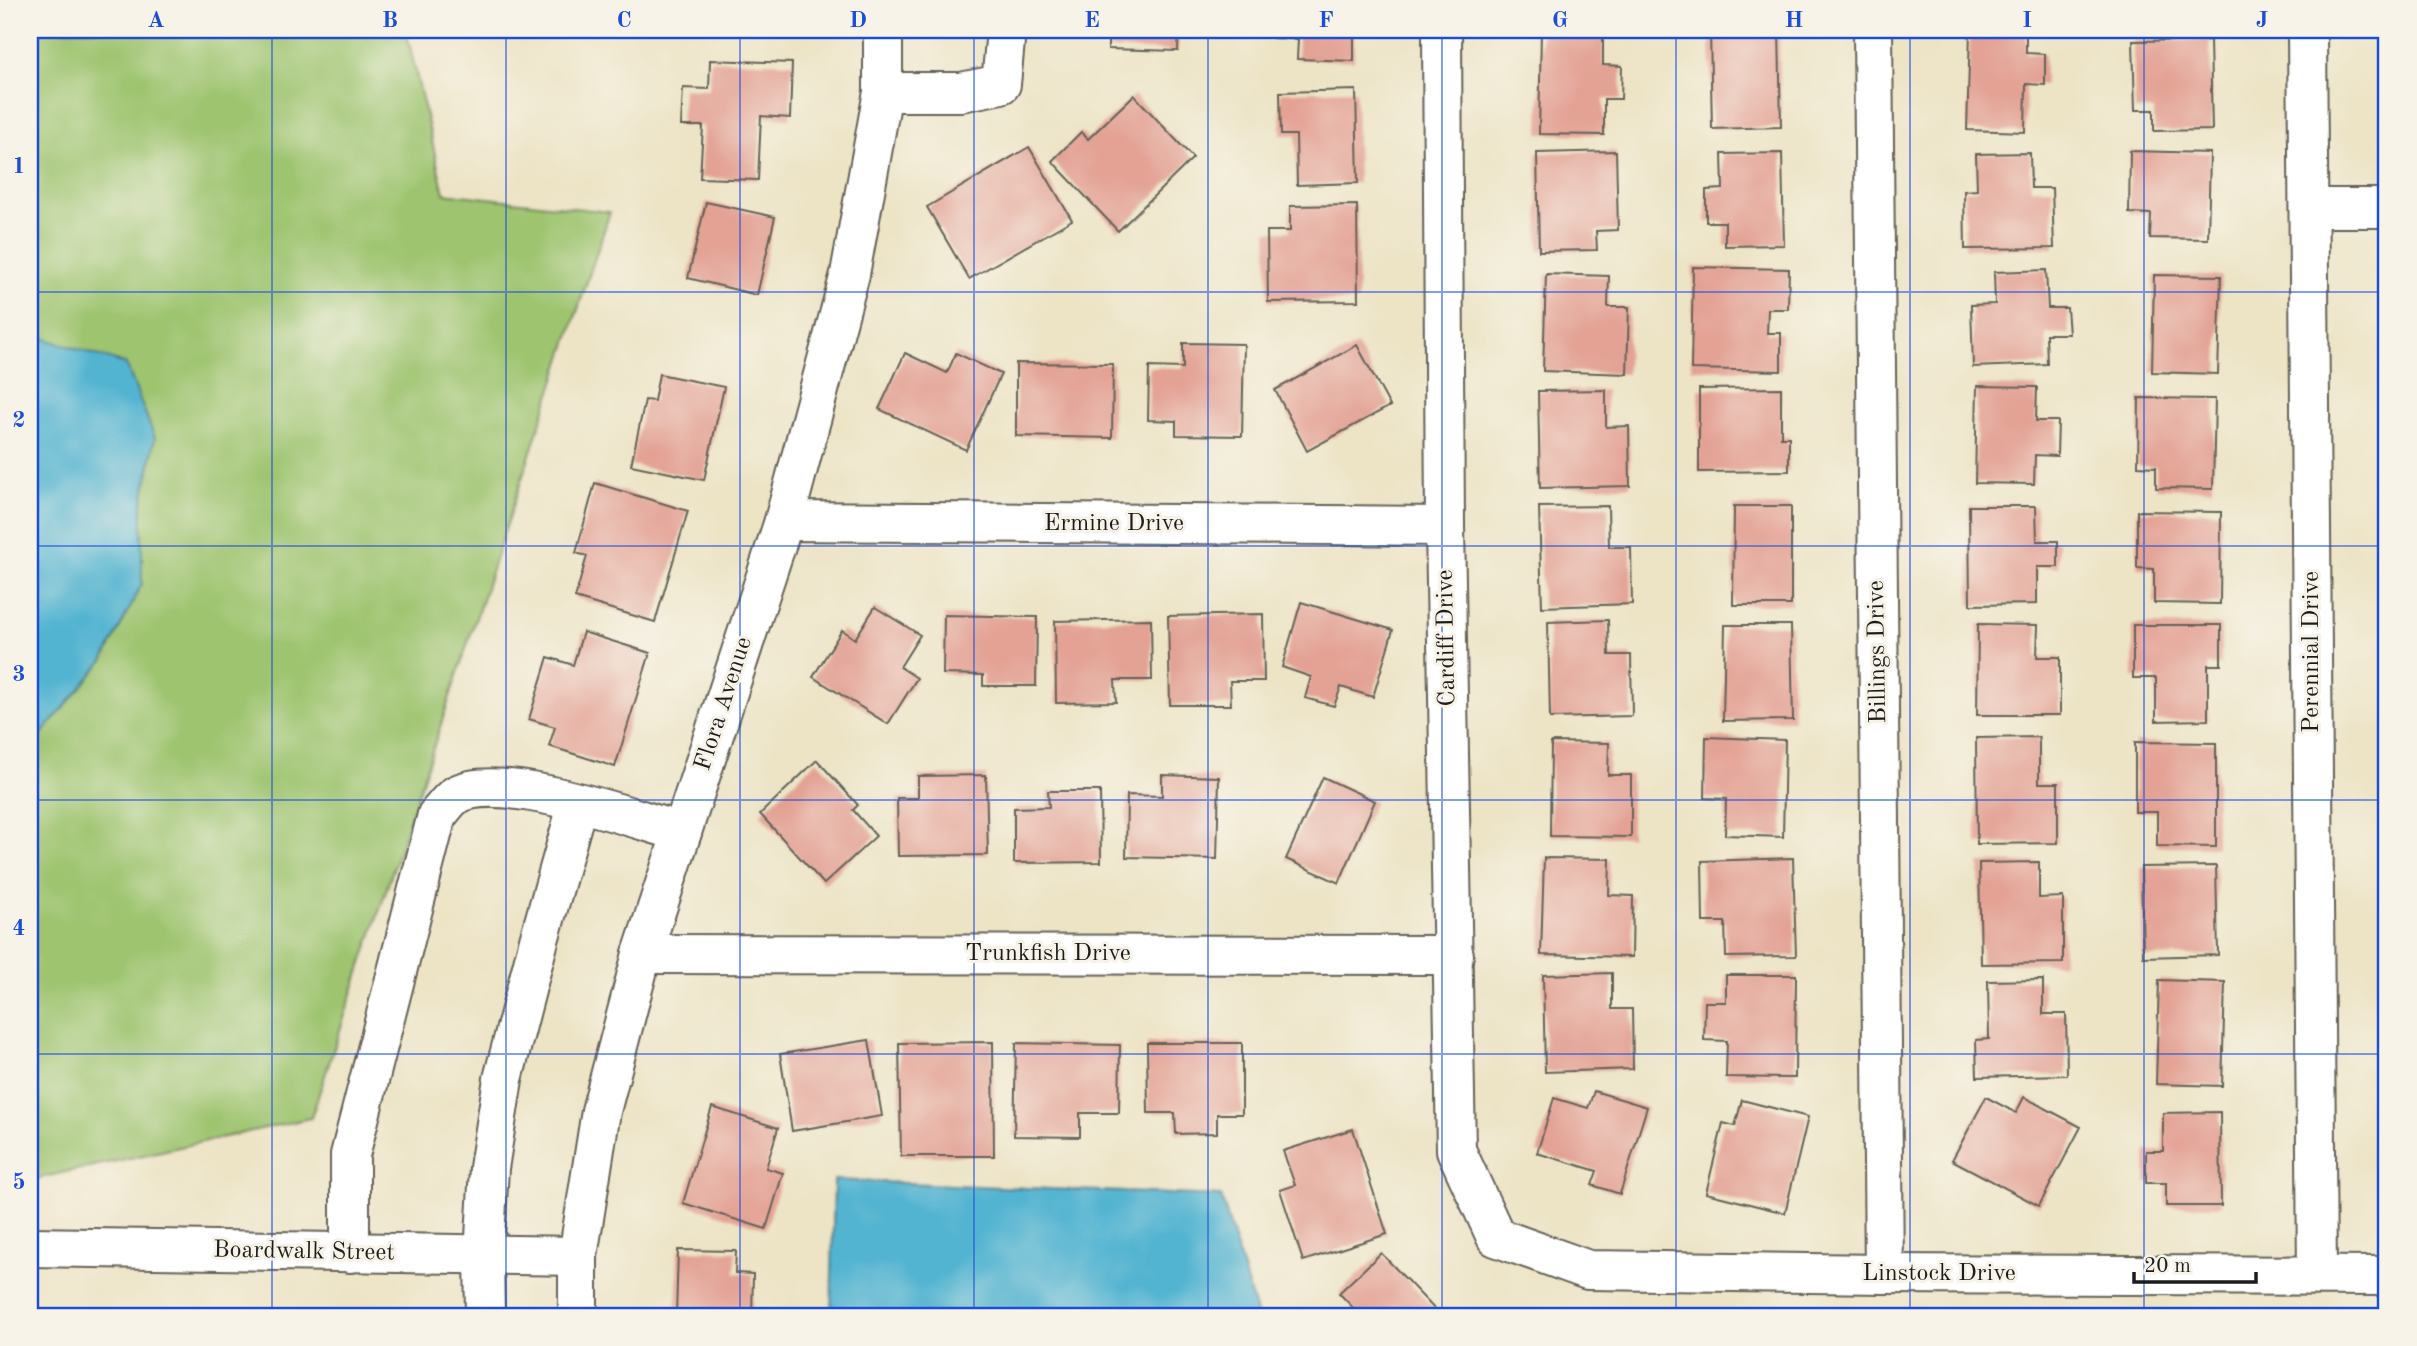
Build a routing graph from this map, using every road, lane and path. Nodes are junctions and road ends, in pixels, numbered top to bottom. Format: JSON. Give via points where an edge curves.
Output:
{"nodes":[{"id":1,"x":883,"y":30,"type":"edge"},
{"id":2,"x":1006,"y":30,"type":"edge"},
{"id":3,"x":1442,"y":30,"type":"edge"},
{"id":4,"x":1873,"y":30,"type":"edge"},
{"id":5,"x":2307,"y":30,"type":"edge"},
{"id":6,"x":883,"y":92,"type":"junction"},
{"id":7,"x":2309,"y":208,"type":"junction"},
{"id":8,"x":2387,"y":208,"type":"edge"},
{"id":9,"x":784,"y":522,"type":"junction"},
{"id":10,"x":1445,"y":526,"type":"junction"},
{"id":11,"x":578,"y":803,"type":"junction"},
{"id":12,"x":682,"y":832,"type":"junction"},
{"id":13,"x":642,"y":954,"type":"junction"},
{"id":14,"x":1454,"y":955,"type":"junction"},
{"id":15,"x":1496,"y":1237,"type":"joint"},
{"id":16,"x":30,"y":1247,"type":"edge"},
{"id":17,"x":350,"y":1253,"type":"junction"},
{"id":18,"x":484,"y":1255,"type":"junction"},
{"id":19,"x":578,"y":1256,"type":"junction"},
{"id":20,"x":1884,"y":1274,"type":"junction"},
{"id":21,"x":2317,"y":1275,"type":"junction"},
{"id":22,"x":2387,"y":1276,"type":"edge"},
{"id":23,"x":485,"y":1316,"type":"edge"},
{"id":24,"x":578,"y":1316,"type":"edge"}],
"edges":[{"from":1,"to":6,"type":"street","name":"Flora Avenue"},
{"from":2,"to":6,"type":"street","via":[[1001,85],[961,92]]},
{"from":3,"to":10,"type":"street","name":"Cardiff Drive"},
{"from":4,"to":20,"type":"street","name":"Billings Drive"},
{"from":5,"to":7,"type":"street","name":"Perennial Drive"},
{"from":6,"to":9,"type":"street","name":"Flora Avenue","via":[[849,274]]},
{"from":7,"to":8,"type":"street"},
{"from":7,"to":21,"type":"street","name":"Perennial Drive"},
{"from":9,"to":10,"type":"street","name":"Ermine Drive"},
{"from":9,"to":12,"type":"street","name":"Flora Avenue"},
{"from":10,"to":14,"type":"street","name":"Cardiff Drive"},
{"from":11,"to":12,"type":"street"},
{"from":11,"to":17,"type":"street","via":[[491,786],[457,795],[438,815],[350,1155]]},
{"from":11,"to":18,"type":"street","via":[[503,1079],[489,1168]]},
{"from":12,"to":13,"type":"street","name":"Flora Avenue"},
{"from":13,"to":14,"type":"street","name":"Trunkfish Drive"},
{"from":13,"to":19,"type":"street","name":"Flora Avenue","via":[[601,1111]]},
{"from":14,"to":15,"type":"street","name":"Cardiff Drive","via":[[1456,1150]]},
{"from":15,"to":20,"type":"street","name":"Linstock Drive","via":[[1588,1270]]},
{"from":16,"to":17,"type":"street","name":"Boardwalk Street"},
{"from":17,"to":18,"type":"street","name":"Boardwalk Street"},
{"from":18,"to":19,"type":"street","name":"Boardwalk Street"},
{"from":18,"to":23,"type":"street"},
{"from":19,"to":24,"type":"street","name":"Flora Avenue"},
{"from":20,"to":21,"type":"street","name":"Linstock Drive"},
{"from":21,"to":22,"type":"street","name":"Linstock Drive"}]}
